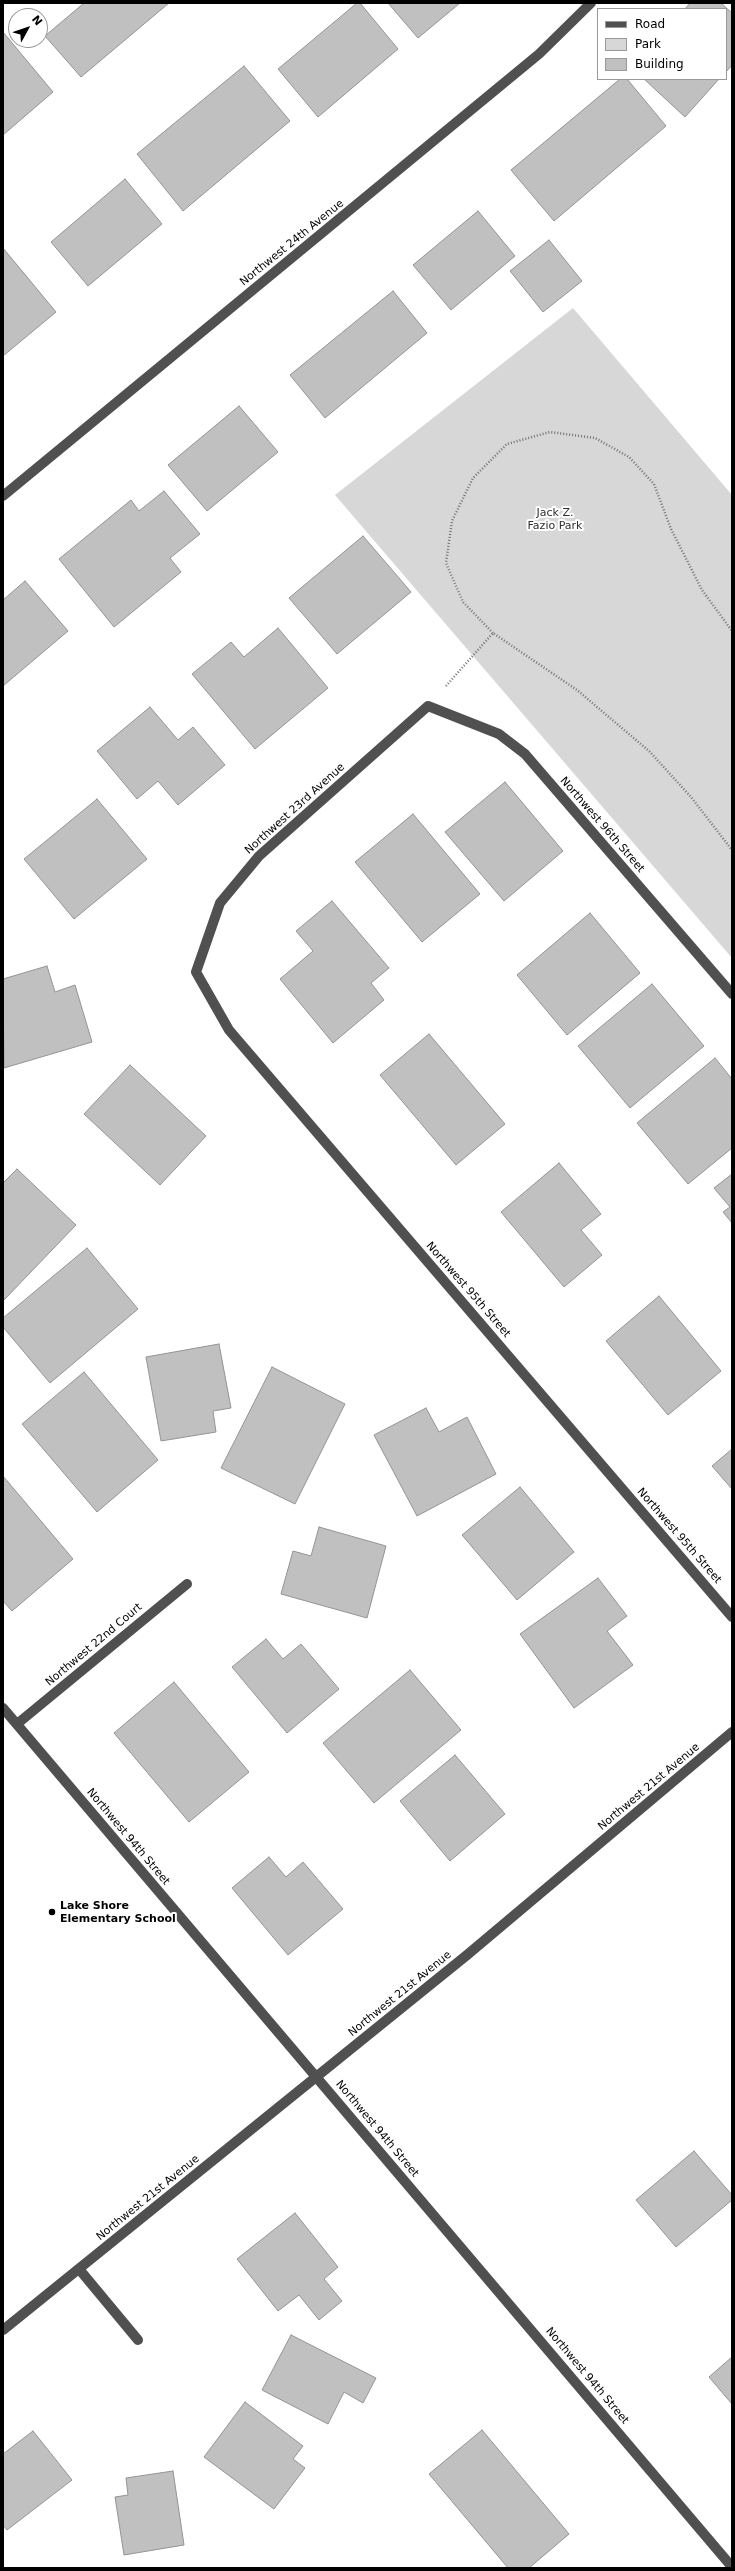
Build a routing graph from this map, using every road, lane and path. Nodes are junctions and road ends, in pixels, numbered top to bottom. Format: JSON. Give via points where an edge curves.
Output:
{"nodes":[{"id":1,"x":592,"y":3,"type":"edge"},
{"id":2,"x":3,"y":496,"type":"edge"},
{"id":3,"x":732,"y":631,"type":"edge"},
{"id":4,"x":493,"y":633,"type":"junction"},
{"id":5,"x":428,"y":706,"type":"junction"},
{"id":6,"x":732,"y":850,"type":"edge"},
{"id":7,"x":196,"y":972,"type":"joint"},
{"id":8,"x":732,"y":994,"type":"edge"},
{"id":9,"x":187,"y":1584,"type":"dead end"},
{"id":10,"x":732,"y":1617,"type":"edge"},
{"id":11,"x":3,"y":1708,"type":"edge"},
{"id":12,"x":17,"y":1724,"type":"junction"},
{"id":13,"x":732,"y":1732,"type":"edge"},
{"id":14,"x":317,"y":2076,"type":"junction"},
{"id":15,"x":79,"y":2269,"type":"junction"},
{"id":16,"x":3,"y":2330,"type":"edge"},
{"id":17,"x":138,"y":2340,"type":"dead end"},
{"id":18,"x":732,"y":2567,"type":"edge"}],
"edges":[{"from":1,"to":2,"type":"street","name":"Northwest 24th Avenue","via":[[539,54]]},
{"from":3,"to":4,"type":"path","via":[[702,590],[671,529],[654,484],[629,456],[595,438],[550,432],[507,444],[473,478],[452,521],[446,563],[463,602]]},
{"from":4,"to":5,"type":"path"},
{"from":4,"to":6,"type":"path","via":[[577,690],[650,751],[691,797]]},
{"from":5,"to":7,"type":"street","name":"Northwest 23rd Avenue","via":[[259,856],[220,903]]},
{"from":5,"to":8,"type":"street","name":"Northwest 96th Street","via":[[499,734],[525,754]]},
{"from":7,"to":10,"type":"street","name":"Northwest 95th Street","via":[[229,1030]]},
{"from":9,"to":12,"type":"street","name":"Northwest 22nd Court"},
{"from":11,"to":12,"type":"street","name":"Northwest 94th Street"},
{"from":12,"to":14,"type":"street","name":"Northwest 94th Street"},
{"from":13,"to":14,"type":"street","name":"Northwest 21st Avenue","via":[[467,1955]]},
{"from":14,"to":15,"type":"street","name":"Northwest 21st Avenue"},
{"from":14,"to":18,"type":"street","name":"Northwest 94th Street"},
{"from":15,"to":16,"type":"street","name":"Northwest 21st Avenue"},
{"from":15,"to":17,"type":"street"}]}
